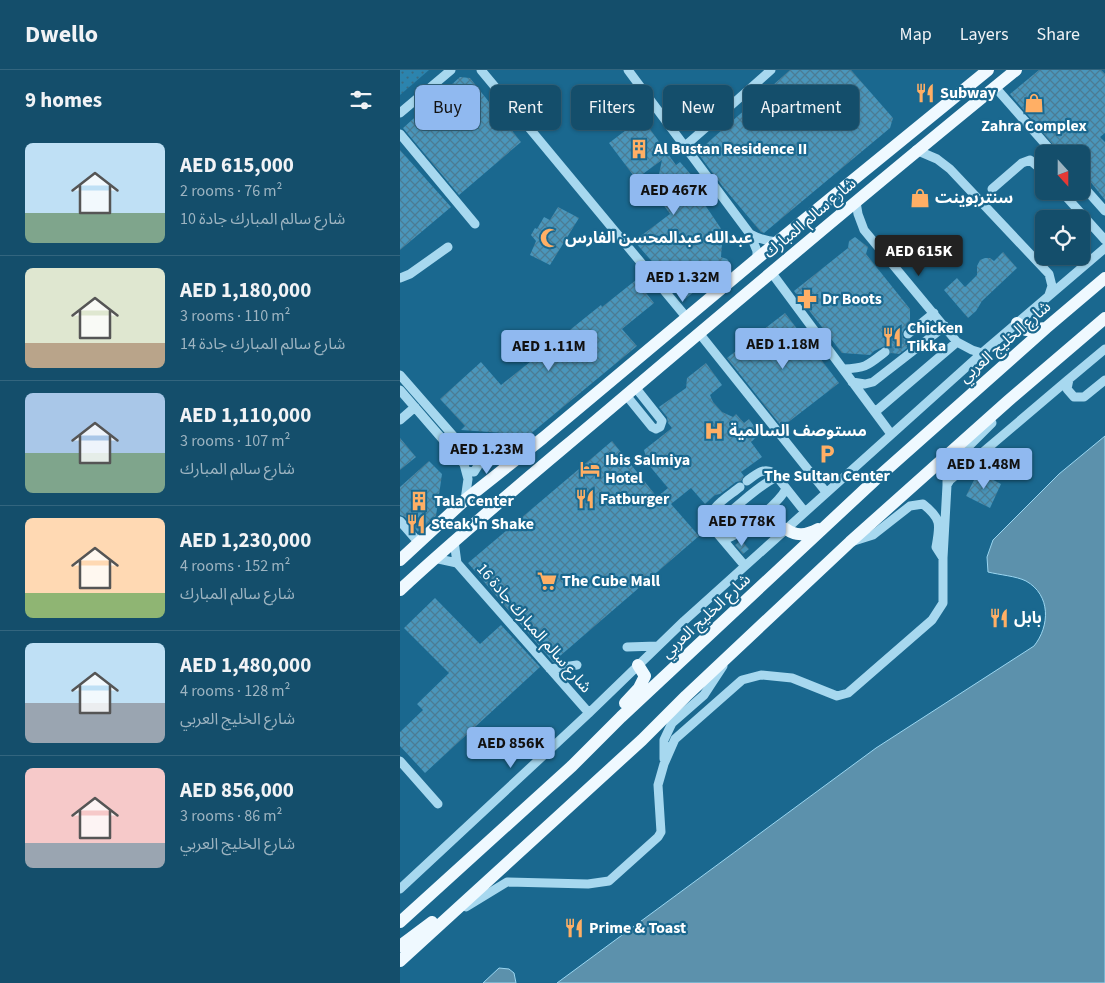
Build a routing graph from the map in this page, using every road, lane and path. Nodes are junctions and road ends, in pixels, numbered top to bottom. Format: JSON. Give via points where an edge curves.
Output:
{"nodes":[{"id":1,"x":451,"y":70,"type":"edge"},
{"id":2,"x":481,"y":70,"type":"edge"},
{"id":3,"x":628,"y":70,"type":"edge"},
{"id":4,"x":771,"y":70,"type":"edge"},
{"id":5,"x":1016,"y":70,"type":"edge"},
{"id":6,"x":985,"y":71,"type":"edge"},
{"id":7,"x":995,"y":87,"type":"junction"},
{"id":8,"x":400,"y":113,"type":"edge"},
{"id":9,"x":400,"y":134,"type":"edge"},
{"id":10,"x":1046,"y":145,"type":"edge"},
{"id":11,"x":685,"y":146,"type":"junction"},
{"id":12,"x":916,"y":150,"type":"junction"},
{"id":13,"x":1035,"y":164,"type":"edge"},
{"id":14,"x":992,"y":189,"type":"dead end"},
{"id":15,"x":1090,"y":194,"type":"edge"},
{"id":16,"x":1069,"y":200,"type":"edge"},
{"id":17,"x":856,"y":202,"type":"junction"},
{"id":18,"x":1105,"y":211,"type":"edge"},
{"id":19,"x":476,"y":224,"type":"dead end"},
{"id":20,"x":750,"y":234,"type":"junction"},
{"id":21,"x":1105,"y":240,"type":"edge"},
{"id":22,"x":778,"y":242,"type":"junction"},
{"id":23,"x":448,"y":247,"type":"dead end"},
{"id":24,"x":1105,"y":248,"type":"edge"},
{"id":25,"x":757,"y":260,"type":"junction"},
{"id":26,"x":771,"y":272,"type":"junction"},
{"id":27,"x":400,"y":278,"type":"edge"},
{"id":28,"x":1105,"y":278,"type":"edge"},
{"id":29,"x":1048,"y":296,"type":"junction"},
{"id":30,"x":934,"y":313,"type":"junction"},
{"id":31,"x":687,"y":318,"type":"junction"},
{"id":32,"x":1105,"y":318,"type":"edge"},
{"id":33,"x":1017,"y":323,"type":"junction"},
{"id":34,"x":945,"y":326,"type":"junction"},
{"id":35,"x":1046,"y":328,"type":"junction"},
{"id":36,"x":699,"y":333,"type":"junction"},
{"id":37,"x":908,"y":334,"type":"tunnel mouth"},
{"id":38,"x":957,"y":342,"type":"junction"},
{"id":39,"x":1105,"y":348,"type":"edge"},
{"id":40,"x":885,"y":352,"type":"tunnel mouth"},
{"id":41,"x":982,"y":353,"type":"junction"},
{"id":42,"x":843,"y":369,"type":"junction"},
{"id":43,"x":400,"y":374,"type":"edge"},
{"id":44,"x":1069,"y":379,"type":"junction"},
{"id":45,"x":1105,"y":380,"type":"edge"},
{"id":46,"x":852,"y":382,"type":"junction"},
{"id":47,"x":400,"y":390,"type":"edge"},
{"id":48,"x":1008,"y":401,"type":"junction"},
{"id":49,"x":415,"y":407,"type":"junction"},
{"id":50,"x":875,"y":412,"type":"junction"},
{"id":51,"x":400,"y":420,"type":"edge"},
{"id":52,"x":891,"y":434,"type":"junction"},
{"id":53,"x":543,"y":438,"type":"junction"},
{"id":54,"x":525,"y":452,"type":"junction"},
{"id":55,"x":476,"y":458,"type":"junction"},
{"id":56,"x":539,"y":468,"type":"junction"},
{"id":57,"x":467,"y":471,"type":"junction"},
{"id":58,"x":777,"y":477,"type":"junction"},
{"id":59,"x":947,"y":485,"type":"junction"},
{"id":60,"x":786,"y":488,"type":"junction"},
{"id":61,"x":826,"y":492,"type":"junction"},
{"id":62,"x":465,"y":500,"type":"junction"},
{"id":63,"x":805,"y":512,"type":"junction"},
{"id":64,"x":400,"y":521,"type":"edge"},
{"id":65,"x":829,"y":523,"type":"junction"},
{"id":66,"x":786,"y":529,"type":"junction"},
{"id":67,"x":714,"y":530,"type":"junction"},
{"id":68,"x":723,"y":540,"type":"junction"},
{"id":69,"x":454,"y":541,"type":"junction"},
{"id":70,"x":850,"y":542,"type":"junction"},
{"id":71,"x":419,"y":543,"type":"junction"},
{"id":72,"x":434,"y":558,"type":"junction"},
{"id":73,"x":943,"y":558,"type":"junction"},
{"id":74,"x":400,"y":560,"type":"edge"},
{"id":75,"x":457,"y":564,"type":"junction"},
{"id":76,"x":745,"y":566,"type":"junction"},
{"id":77,"x":400,"y":590,"type":"edge"},
{"id":78,"x":657,"y":646,"type":"junction"},
{"id":79,"x":627,"y":647,"type":"dead end"},
{"id":80,"x":731,"y":654,"type":"junction"},
{"id":81,"x":577,"y":665,"type":"dead end"},
{"id":82,"x":638,"y":665,"type":"junction"},
{"id":83,"x":550,"y":670,"type":"junction"},
{"id":84,"x":589,"y":713,"type":"junction"},
{"id":85,"x":600,"y":738,"type":"junction"},
{"id":86,"x":400,"y":762,"type":"edge"},
{"id":87,"x":664,"y":764,"type":"junction"},
{"id":88,"x":438,"y":804,"type":"dead end"},
{"id":89,"x":490,"y":878,"type":"junction"},
{"id":90,"x":400,"y":889,"type":"edge"},
{"id":91,"x":400,"y":922,"type":"edge"},
{"id":92,"x":443,"y":922,"type":"junction"},
{"id":93,"x":400,"y":946,"type":"edge"},
{"id":94,"x":400,"y":961,"type":"edge"}],
"edges":[{"from":1,"to":8,"type":"street"},
{"from":2,"to":31,"type":"street"},
{"from":3,"to":11,"type":"street"},
{"from":4,"to":11,"type":"street"},
{"from":5,"to":7,"type":"main road","name":"شارع سالم المبارك"},
{"from":6,"to":22,"type":"main road","name":"شارع سالم المبارك"},
{"from":7,"to":10,"type":"street"},
{"from":7,"to":12,"type":"main road","name":"شارع سالم المبارك"},
{"from":9,"to":19,"type":"street"},
{"from":11,"to":20,"type":"street"},
{"from":12,"to":17,"type":"main road","name":"شارع سالم المبارك"},
{"from":12,"to":29,"type":"street","via":[[950,169],[1049,274],[1052,286]]},
{"from":13,"to":14,"type":"street","via":[[1030,160],[1022,163]]},
{"from":15,"to":18,"type":"street"},
{"from":16,"to":21,"type":"street"},
{"from":17,"to":26,"type":"main road","name":"شارع سالم المبارك"},
{"from":17,"to":30,"type":"street","via":[[864,230]]},
{"from":20,"to":22,"type":"street","via":[[768,242]]},
{"from":20,"to":25,"type":"street"},
{"from":22,"to":25,"type":"main road","name":"شارع سالم المبارك"},
{"from":23,"to":27,"type":"street"},
{"from":24,"to":29,"type":"street"},
{"from":25,"to":31,"type":"main road","name":"شارع سالم المبارك"},
{"from":26,"to":36,"type":"main road","name":"شارع سالم المبارك"},
{"from":26,"to":42,"type":"street"},
{"from":28,"to":35,"type":"main road","name":"شارع الخليج العربي"},
{"from":29,"to":33,"type":"street"},
{"from":30,"to":34,"type":"street"},
{"from":30,"to":37,"type":"street"},
{"from":31,"to":53,"type":"main road","name":"شارع سالم المبارك"},
{"from":32,"to":48,"type":"main road"},
{"from":33,"to":35,"type":"main road","via":[[1026,330]]},
{"from":33,"to":41,"type":"street"},
{"from":34,"to":38,"type":"street"},
{"from":34,"to":46,"type":"street","via":[[873,382]]},
{"from":35,"to":65,"type":"main road","name":"شارع الخليج العربي"},
{"from":36,"to":56,"type":"main road","name":"شارع سالم المبارك"},
{"from":36,"to":61,"type":"street"},
{"from":38,"to":41,"type":"street"},
{"from":38,"to":50,"type":"street"},
{"from":39,"to":44,"type":"street"},
{"from":40,"to":42,"type":"street","via":[[868,366]]},
{"from":41,"to":52,"type":"street"},
{"from":42,"to":46,"type":"street"},
{"from":43,"to":55,"type":"street"},
{"from":44,"to":45,"type":"street","via":[[1068,392],[1077,398]]},
{"from":44,"to":59,"type":"street","via":[[954,475]]},
{"from":46,"to":50,"type":"street"},
{"from":47,"to":49,"type":"street"},
{"from":48,"to":59,"type":"street","via":[[1005,409],[951,464]]},
{"from":48,"to":70,"type":"main road"},
{"from":49,"to":51,"type":"street"},
{"from":49,"to":57,"type":"street"},
{"from":50,"to":52,"type":"street"},
{"from":52,"to":61,"type":"street"},
{"from":53,"to":54,"type":"main road","name":"شارع سالم المبارك"},
{"from":53,"to":56,"type":"main road","via":[[529,458],[530,465]]},
{"from":54,"to":55,"type":"street","via":[[490,462]]},
{"from":54,"to":62,"type":"main road","name":"شارع سالم المبارك"},
{"from":55,"to":57,"type":"street","via":[[478,468],[474,472]]},
{"from":56,"to":69,"type":"main road","name":"شارع سالم المبارك"},
{"from":57,"to":62,"type":"street"},
{"from":58,"to":60,"type":"street"},
{"from":58,"to":67,"type":"street","via":[[729,514]]},
{"from":58,"to":67,"type":"street","via":[[765,470],[757,473],[712,511],[710,519]]},
{"from":59,"to":73,"type":"street"},
{"from":60,"to":63,"type":"street"},
{"from":60,"to":68,"type":"street","via":[[780,499],[742,531]]},
{"from":61,"to":63,"type":"street"},
{"from":62,"to":71,"type":"main road","name":"شارع سالم المبارك"},
{"from":63,"to":66,"type":"street"},
{"from":64,"to":71,"type":"street"},
{"from":65,"to":66,"type":"main road","via":[[802,535]]},
{"from":65,"to":85,"type":"main road","name":"شارع الخليج العربي"},
{"from":66,"to":76,"type":"street"},
{"from":67,"to":68,"type":"street"},
{"from":68,"to":76,"type":"street"},
{"from":69,"to":72,"type":"main road","name":"شارع سالم المبارك"},
{"from":69,"to":75,"type":"street","name":"شارع سالم المبارك جادة 16"},
{"from":70,"to":73,"type":"street","via":[[873,535],[910,506],[923,504],[934,513],[940,527],[936,547]]},
{"from":70,"to":80,"type":"main road"},
{"from":71,"to":74,"type":"main road","name":"شارع سالم المبارك"},
{"from":72,"to":75,"type":"street","name":"شارع سالم المبارك جادة 16"},
{"from":72,"to":77,"type":"main road","name":"شارع سالم المبارك"},
{"from":73,"to":87,"type":"street","via":[[943,603],[932,620],[848,693],[837,696],[792,678],[761,675],[742,680],[675,739]]},
{"from":75,"to":83,"type":"street","name":"شارع سالم المبارك جادة 16"},
{"from":76,"to":78,"type":"street"},
{"from":78,"to":79,"type":"street"},
{"from":78,"to":82,"type":"street"},
{"from":80,"to":87,"type":"street","via":[[704,695],[672,723],[664,740]]},
{"from":80,"to":89,"type":"main road"},
{"from":81,"to":83,"type":"street"},
{"from":82,"to":84,"type":"street"},
{"from":82,"to":85,"type":"main road","via":[[646,676],[604,728]]},
{"from":83,"to":84,"type":"street","name":"شارع سالم المبارك جادة 16"},
{"from":84,"to":90,"type":"street"},
{"from":85,"to":91,"type":"main road","name":"شارع الخليج العربي"},
{"from":86,"to":88,"type":"street"},
{"from":87,"to":92,"type":"street","via":[[658,786],[661,832],[609,881],[588,884],[507,882]]},
{"from":89,"to":92,"type":"main road"},
{"from":89,"to":93,"type":"main road"},
{"from":92,"to":94,"type":"main road"}]}
